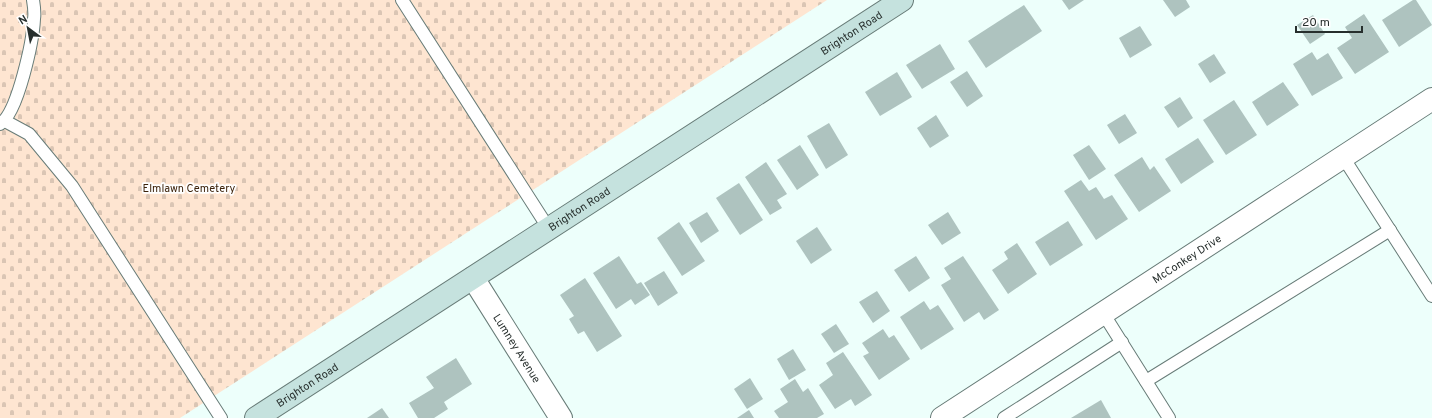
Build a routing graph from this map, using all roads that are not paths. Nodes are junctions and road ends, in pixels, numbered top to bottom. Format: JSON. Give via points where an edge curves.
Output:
{"nodes":[{"id":1,"x":34,"y":0,"type":"edge"},
{"id":2,"x":402,"y":0,"type":"edge"},
{"id":3,"x":902,"y":0,"type":"edge"},
{"id":4,"x":1432,"y":99,"type":"edge"},
{"id":5,"x":2,"y":122,"type":"edge"},
{"id":6,"x":1343,"y":157,"type":"junction"},
{"id":7,"x":549,"y":229,"type":"junction"},
{"id":8,"x":1390,"y":230,"type":"junction"},
{"id":9,"x":473,"y":278,"type":"junction"},
{"id":10,"x":1432,"y":296,"type":"edge"},
{"id":11,"x":1103,"y":313,"type":"junction"},
{"id":12,"x":1122,"y":342,"type":"junction"},
{"id":13,"x":1146,"y":381,"type":"junction"},
{"id":14,"x":221,"y":418,"type":"edge"},
{"id":15,"x":256,"y":418,"type":"edge"},
{"id":16,"x":561,"y":418,"type":"edge"},
{"id":17,"x":942,"y":418,"type":"edge"},
{"id":18,"x":1004,"y":418,"type":"edge"},
{"id":19,"x":1169,"y":418,"type":"edge"}],
"edges":[{"from":1,"to":5,"type":"lane","via":[[29,57],[17,94]]},
{"from":2,"to":7,"type":"lane"},
{"from":3,"to":7,"type":"street","name":"Brighton Road"},
{"from":4,"to":6,"type":"street","name":"McConkey Drive"},
{"from":5,"to":14,"type":"lane","via":[[29,134],[72,186]]},
{"from":6,"to":8,"type":"lane"},
{"from":6,"to":11,"type":"street","name":"McConkey Drive"},
{"from":7,"to":9,"type":"street","name":"Brighton Road"},
{"from":8,"to":10,"type":"lane"},
{"from":8,"to":13,"type":"lane"},
{"from":9,"to":15,"type":"street","name":"Brighton Road"},
{"from":9,"to":16,"type":"street","name":"Lumney Avenue"},
{"from":11,"to":12,"type":"lane"},
{"from":11,"to":17,"type":"street","name":"McConkey Drive"},
{"from":12,"to":13,"type":"lane"},
{"from":12,"to":18,"type":"lane"},
{"from":13,"to":19,"type":"lane"}]}
